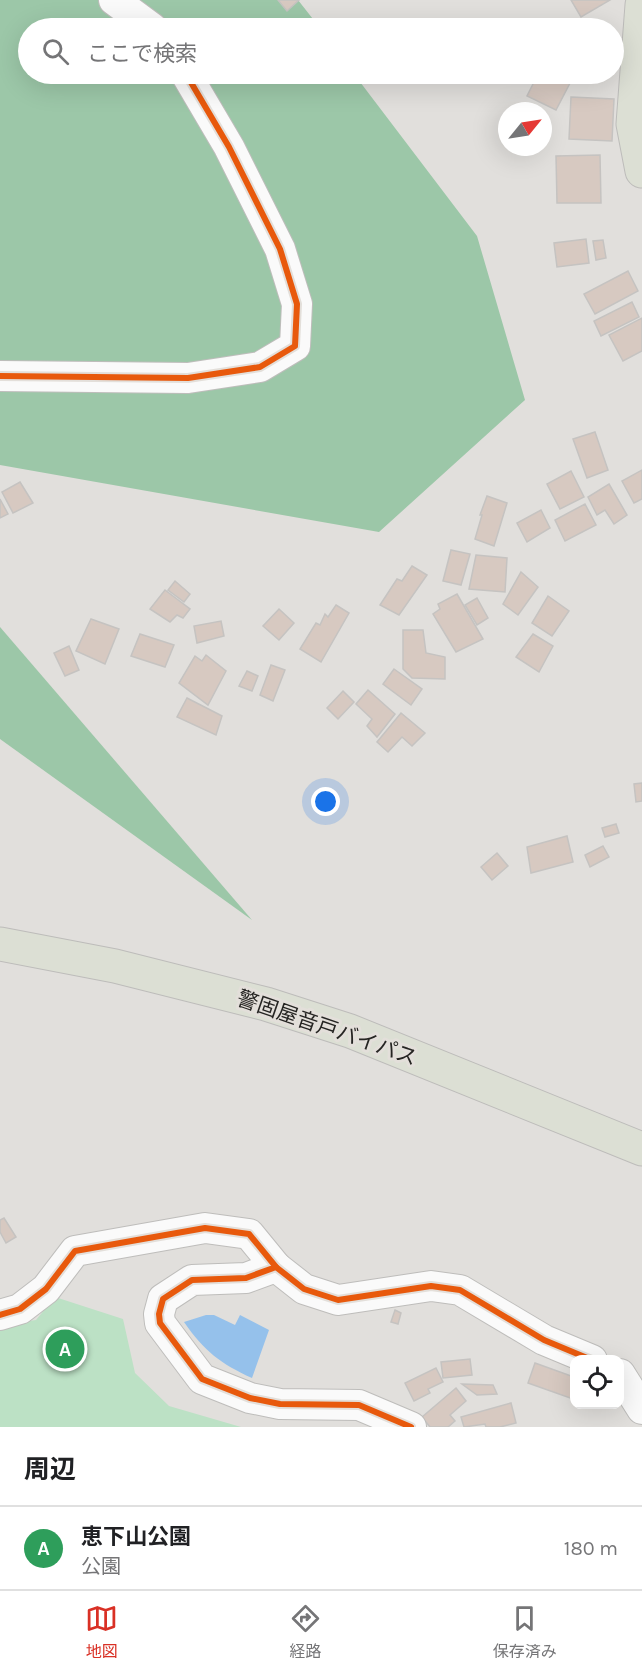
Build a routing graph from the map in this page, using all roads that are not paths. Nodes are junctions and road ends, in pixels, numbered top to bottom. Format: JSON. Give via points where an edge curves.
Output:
{"nodes":[{"id":1,"x":114,"y":0,"type":"edge"},
{"id":2,"x":642,"y":5,"type":"edge"},
{"id":3,"x":138,"y":18,"type":"edge"},
{"id":4,"x":192,"y":84,"type":"edge"},
{"id":5,"x":642,"y":171,"type":"edge"},
{"id":6,"x":0,"y":376,"type":"edge"},
{"id":7,"x":0,"y":944,"type":"edge"},
{"id":8,"x":642,"y":1149,"type":"edge"},
{"id":9,"x":276,"y":1267,"type":"junction"},
{"id":10,"x":0,"y":1315,"type":"edge"},
{"id":11,"x":582,"y":1355,"type":"edge"},
{"id":12,"x":624,"y":1380,"type":"edge"},
{"id":13,"x":642,"y":1409,"type":"edge"},
{"id":14,"x":411,"y":1427,"type":"edge"}],
"edges":[{"from":1,"to":3,"type":"street"},
{"from":2,"to":5,"type":"highway","via":[[633,124]]},
{"from":4,"to":6,"type":"street","via":[[229,147],[280,249],[297,304],[295,346],[260,367],[188,378]]},
{"from":7,"to":8,"type":"highway","name":"警固屋音戸バイパス","via":[[115,966],[266,1004],[350,1031]]},
{"from":9,"to":10,"type":"street","via":[[249,1234],[205,1228],[75,1251],[46,1289],[20,1309]]},
{"from":9,"to":11,"type":"street","via":[[304,1290],[338,1300],[431,1286],[460,1290],[544,1340]]},
{"from":9,"to":14,"type":"street","via":[[246,1278],[192,1281],[163,1299],[160,1323],[202,1379],[250,1398],[280,1404],[359,1405]]},
{"from":12,"to":13,"type":"street"}]}
